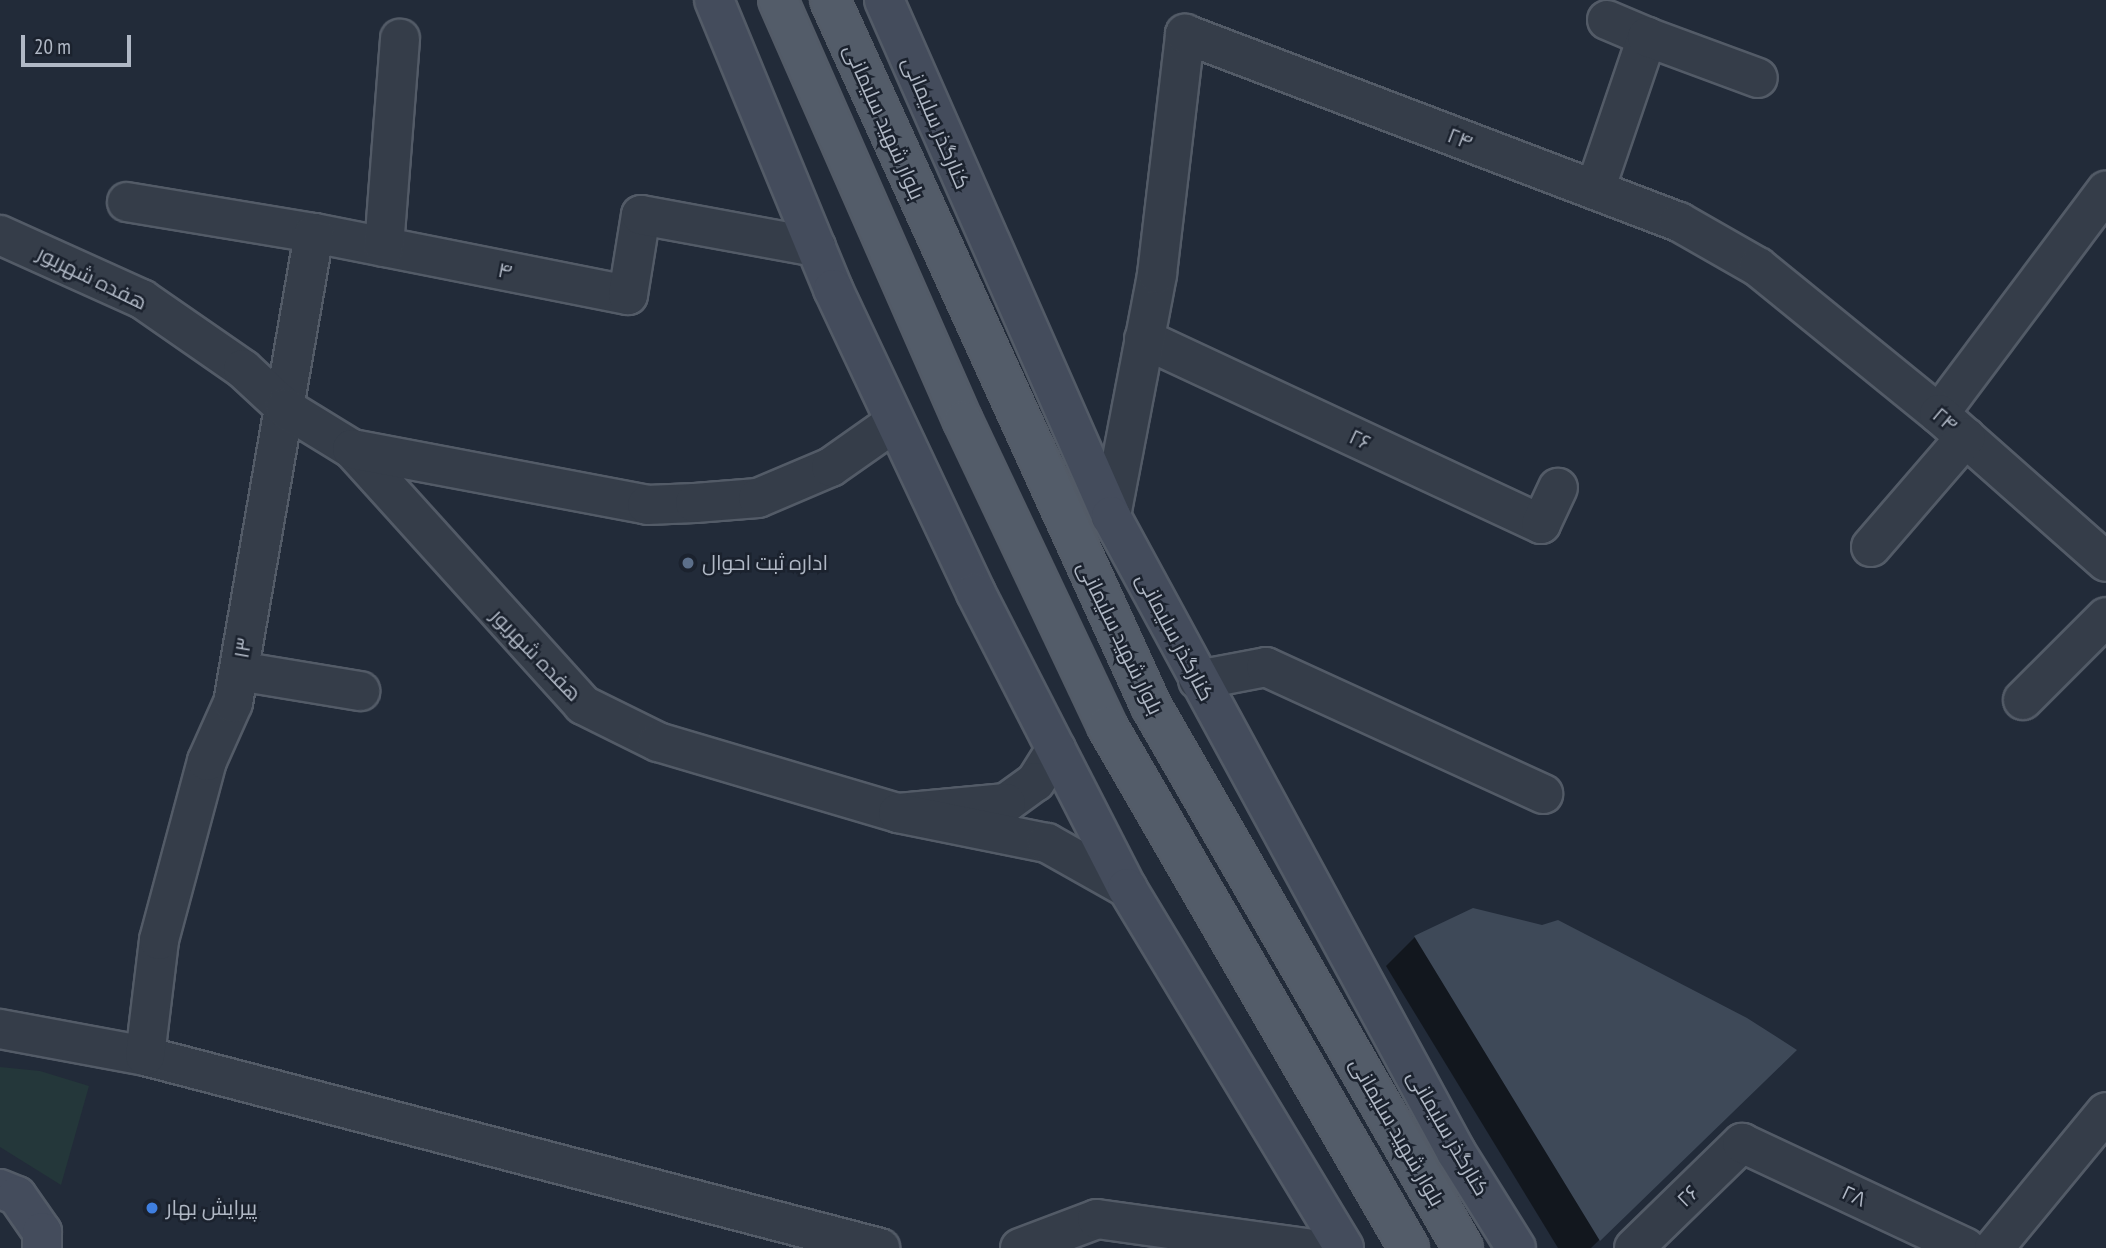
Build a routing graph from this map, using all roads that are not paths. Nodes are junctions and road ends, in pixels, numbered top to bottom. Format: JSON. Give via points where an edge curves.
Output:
{"nodes":[{"id":1,"x":714,"y":0,"type":"edge"},
{"id":2,"x":778,"y":0,"type":"edge"},
{"id":3,"x":830,"y":0,"type":"edge"},
{"id":4,"x":884,"y":0,"type":"edge"},
{"id":5,"x":1607,"y":20,"type":"dead end"},
{"id":6,"x":1647,"y":37,"type":"junction"},
{"id":7,"x":400,"y":39,"type":"dead end"},
{"id":8,"x":1758,"y":78,"type":"dead end"},
{"id":9,"x":1595,"y":190,"type":"junction"},
{"id":10,"x":2106,"y":191,"type":"edge"},
{"id":11,"x":127,"y":202,"type":"dead end"},
{"id":12,"x":314,"y":233,"type":"junction"},
{"id":13,"x":0,"y":235,"type":"edge"},
{"id":14,"x":384,"y":247,"type":"junction"},
{"id":15,"x":816,"y":247,"type":"junction"},
{"id":16,"x":1144,"y":340,"type":"junction"},
{"id":17,"x":285,"y":408,"type":"junction"},
{"id":18,"x":895,"y":422,"type":"junction"},
{"id":19,"x":1953,"y":426,"type":"junction"},
{"id":20,"x":352,"y":449,"type":"junction"},
{"id":21,"x":1558,"y":488,"type":"dead end"},
{"id":22,"x":1111,"y":516,"type":"junction"},
{"id":23,"x":1871,"y":547,"type":"dead end"},
{"id":24,"x":2106,"y":562,"type":"edge"},
{"id":25,"x":2106,"y":617,"type":"edge"},
{"id":26,"x":239,"y":671,"type":"junction"},
{"id":27,"x":1198,"y":680,"type":"junction"},
{"id":28,"x":359,"y":691,"type":"dead end"},
{"id":29,"x":2023,"y":700,"type":"dead end"},
{"id":30,"x":1056,"y":749,"type":"junction"},
{"id":31,"x":1543,"y":794,"type":"dead end"},
{"id":32,"x":898,"y":813,"type":"junction"},
{"id":33,"x":1127,"y":888,"type":"junction"},
{"id":34,"x":0,"y":1029,"type":"edge"},
{"id":35,"x":145,"y":1056,"type":"junction"},
{"id":36,"x":2106,"y":1112,"type":"edge"},
{"id":37,"x":1742,"y":1143,"type":"joint"},
{"id":38,"x":0,"y":1189,"type":"edge"},
{"id":39,"x":1200,"y":1241,"type":"edge"},
{"id":40,"x":48,"y":1242,"type":"edge"},
{"id":41,"x":880,"y":1248,"type":"edge"},
{"id":42,"x":1020,"y":1248,"type":"edge"},
{"id":43,"x":1306,"y":1248,"type":"edge"},
{"id":44,"x":1344,"y":1248,"type":"edge"},
{"id":45,"x":1409,"y":1248,"type":"edge"},
{"id":46,"x":1463,"y":1248,"type":"edge"},
{"id":47,"x":1516,"y":1248,"type":"edge"},
{"id":48,"x":1634,"y":1248,"type":"edge"},
{"id":49,"x":1966,"y":1248,"type":"edge"},
{"id":50,"x":1994,"y":1248,"type":"edge"}],
"edges":[{"from":1,"to":15,"type":"main road"},
{"from":2,"to":45,"type":"main road","via":[[963,421],[1107,726]]},
{"from":3,"to":46,"type":"main road","name":"بلوار شهید سلیمانی","via":[[1151,706]]},
{"from":4,"to":22,"type":"main road","name":"کنارگذر سلیمانی"},
{"from":5,"to":6,"type":"street"},
{"from":6,"to":8,"type":"street"},
{"from":6,"to":9,"type":"street"},
{"from":7,"to":14,"type":"street"},
{"from":9,"to":16,"type":"street","name":"۲۴","via":[[1185,34],[1157,274]]},
{"from":9,"to":19,"type":"street","name":"۲۴","via":[[1679,222],[1758,267]]},
{"from":10,"to":19,"type":"street"},
{"from":11,"to":12,"type":"street","name":"۴"},
{"from":12,"to":14,"type":"street","name":"۴"},
{"from":12,"to":17,"type":"street","name":"۱۳"},
{"from":13,"to":17,"type":"street","name":"هفده شهریور","via":[[142,299],[243,369]]},
{"from":14,"to":15,"type":"street","name":"۴","via":[[628,295],[641,215]]},
{"from":15,"to":18,"type":"main road"},
{"from":16,"to":21,"type":"street","name":"۲۶","via":[[1541,524]]},
{"from":16,"to":22,"type":"street","name":"۲۴"},
{"from":17,"to":20,"type":"street","name":"هفده شهریور"},
{"from":17,"to":26,"type":"street","name":"۱۳"},
{"from":18,"to":20,"type":"street","name":"هفده شهریور","via":[[831,467],[758,498],[695,503],[647,505]]},
{"from":18,"to":30,"type":"main road"},
{"from":19,"to":23,"type":"street"},
{"from":19,"to":24,"type":"street","name":"۲۴"},
{"from":20,"to":32,"type":"street","name":"هفده شهریور","via":[[504,623],[583,705],[658,742]]},
{"from":22,"to":27,"type":"main road","name":"کنارگذر سلیمانی"},
{"from":25,"to":29,"type":"street"},
{"from":26,"to":28,"type":"street"},
{"from":26,"to":35,"type":"street","name":"۱۳","via":[[233,703],[207,761],[159,940]]},
{"from":27,"to":31,"type":"street","via":[[1266,667]]},
{"from":27,"to":47,"type":"main road","name":"کنارگذر سلیمانی","via":[[1456,1152]]},
{"from":30,"to":32,"type":"street","via":[[1035,782],[1006,803]]},
{"from":30,"to":33,"type":"main road"},
{"from":32,"to":33,"type":"street","name":"هفده شهریور","via":[[1046,843]]},
{"from":33,"to":44,"type":"main road"},
{"from":34,"to":35,"type":"street"},
{"from":35,"to":41,"type":"street"},
{"from":36,"to":50,"type":"street"},
{"from":37,"to":48,"type":"street","name":"۲۶"},
{"from":37,"to":49,"type":"street","name":"۲۸"},
{"from":38,"to":40,"type":"main road","via":[[17,1196]]},
{"from":39,"to":42,"type":"street","via":[[1097,1219]]},
{"from":39,"to":43,"type":"street"}]}
